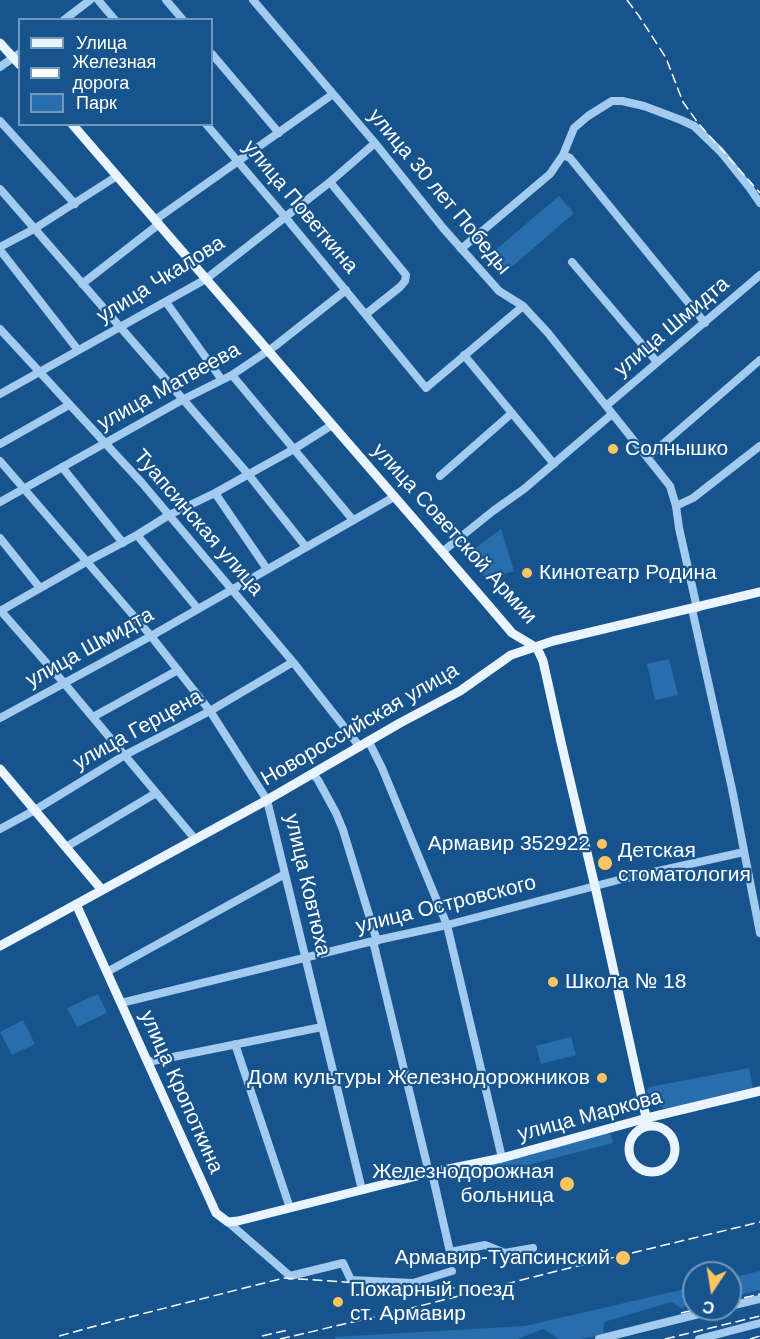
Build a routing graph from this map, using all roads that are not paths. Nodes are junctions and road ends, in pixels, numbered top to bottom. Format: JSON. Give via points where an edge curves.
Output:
{"nodes":[{"id":1,"x":90,"y":0,"type":"edge"},
{"id":2,"x":98,"y":0,"type":"edge"},
{"id":3,"x":166,"y":0,"type":"edge"},
{"id":4,"x":253,"y":0,"type":"edge"},
{"id":5,"x":67,"y":18,"type":"edge"},
{"id":6,"x":113,"y":18,"type":"edge"},
{"id":7,"x":181,"y":18,"type":"edge"},
{"id":8,"x":0,"y":43,"type":"edge"},
{"id":9,"x":213,"y":55,"type":"edge"},
{"id":10,"x":17,"y":58,"type":"edge"},
{"id":11,"x":0,"y":67,"type":"edge"},
{"id":12,"x":333,"y":94,"type":"junction"},
{"id":13,"x":0,"y":121,"type":"edge"},
{"id":14,"x":74,"y":126,"type":"edge"},
{"id":15,"x":208,"y":126,"type":"edge"},
{"id":16,"x":279,"y":134,"type":"junction"},
{"id":17,"x":375,"y":143,"type":"junction"},
{"id":18,"x":563,"y":154,"type":"junction"},
{"id":19,"x":238,"y":162,"type":"junction"},
{"id":20,"x":117,"y":176,"type":"junction"},
{"id":21,"x":330,"y":182,"type":"junction"},
{"id":22,"x":0,"y":189,"type":"edge"},
{"id":23,"x":760,"y":203,"type":"edge"},
{"id":24,"x":75,"y":204,"type":"junction"},
{"id":25,"x":286,"y":218,"type":"junction"},
{"id":26,"x":157,"y":222,"type":"junction"},
{"id":27,"x":34,"y":229,"type":"junction"},
{"id":28,"x":0,"y":249,"type":"edge"},
{"id":29,"x":461,"y":249,"type":"junction"},
{"id":30,"x":572,"y":262,"type":"dead end"},
{"id":31,"x":760,"y":275,"type":"edge"},
{"id":32,"x":206,"y":279,"type":"junction"},
{"id":33,"x":82,"y":284,"type":"junction"},
{"id":34,"x":346,"y":290,"type":"junction"},
{"id":35,"x":166,"y":302,"type":"junction"},
{"id":36,"x":523,"y":306,"type":"junction"},
{"id":37,"x":366,"y":314,"type":"junction"},
{"id":38,"x":705,"y":323,"type":"junction"},
{"id":39,"x":121,"y":328,"type":"junction"},
{"id":40,"x":0,"y":329,"type":"edge"},
{"id":41,"x":78,"y":350,"type":"junction"},
{"id":42,"x":268,"y":351,"type":"junction"},
{"id":43,"x":464,"y":355,"type":"junction"},
{"id":44,"x":760,"y":360,"type":"edge"},
{"id":45,"x":657,"y":362,"type":"junction"},
{"id":46,"x":39,"y":373,"type":"junction"},
{"id":47,"x":232,"y":375,"type":"junction"},
{"id":48,"x":222,"y":380,"type":"junction"},
{"id":49,"x":0,"y":394,"type":"edge"},
{"id":50,"x":183,"y":400,"type":"junction"},
{"id":51,"x":69,"y":405,"type":"junction"},
{"id":52,"x":606,"y":406,"type":"junction"},
{"id":53,"x":512,"y":413,"type":"junction"},
{"id":54,"x":612,"y":414,"type":"junction"},
{"id":55,"x":332,"y":425,"type":"junction"},
{"id":56,"x":0,"y":444,"type":"edge"},
{"id":57,"x":104,"y":444,"type":"junction"},
{"id":58,"x":760,"y":446,"type":"edge"},
{"id":59,"x":294,"y":449,"type":"junction"},
{"id":60,"x":648,"y":457,"type":"junction"},
{"id":61,"x":0,"y":461,"type":"edge"},
{"id":62,"x":554,"y":464,"type":"junction"},
{"id":63,"x":62,"y":467,"type":"junction"},
{"id":64,"x":248,"y":474,"type":"junction"},
{"id":65,"x":440,"y":476,"type":"dead end"},
{"id":66,"x":24,"y":489,"type":"junction"},
{"id":67,"x":215,"y":493,"type":"junction"},
{"id":68,"x":394,"y":497,"type":"junction"},
{"id":69,"x":0,"y":502,"type":"edge"},
{"id":70,"x":676,"y":506,"type":"junction"},
{"id":71,"x":169,"y":515,"type":"junction"},
{"id":72,"x":353,"y":520,"type":"junction"},
{"id":73,"x":137,"y":535,"type":"junction"},
{"id":74,"x":0,"y":538,"type":"edge"},
{"id":75,"x":123,"y":543,"type":"junction"},
{"id":76,"x":306,"y":547,"type":"junction"},
{"id":77,"x":441,"y":552,"type":"junction"},
{"id":78,"x":86,"y":562,"type":"junction"},
{"id":79,"x":267,"y":569,"type":"junction"},
{"id":80,"x":40,"y":588,"type":"junction"},
{"id":81,"x":232,"y":589,"type":"junction"},
{"id":82,"x":760,"y":592,"type":"edge"},
{"id":83,"x":198,"y":609,"type":"junction"},
{"id":84,"x":695,"y":609,"type":"junction"},
{"id":85,"x":0,"y":610,"type":"edge"},
{"id":86,"x":151,"y":636,"type":"junction"},
{"id":87,"x":537,"y":648,"type":"junction"},
{"id":88,"x":293,"y":662,"type":"junction"},
{"id":89,"x":178,"y":670,"type":"junction"},
{"id":90,"x":64,"y":683,"type":"junction"},
{"id":91,"x":210,"y":711,"type":"junction"},
{"id":92,"x":93,"y":717,"type":"junction"},
{"id":93,"x":0,"y":718,"type":"edge"},
{"id":94,"x":364,"y":744,"type":"junction"},
{"id":95,"x":125,"y":755,"type":"junction"},
{"id":96,"x":1,"y":771,"type":"edge"},
{"id":97,"x":312,"y":774,"type":"junction"},
{"id":98,"x":156,"y":793,"type":"junction"},
{"id":99,"x":267,"y":800,"type":"junction"},
{"id":100,"x":35,"y":810,"type":"junction"},
{"id":101,"x":0,"y":829,"type":"edge"},
{"id":102,"x":195,"y":839,"type":"junction"},
{"id":103,"x":66,"y":847,"type":"junction"},
{"id":104,"x":744,"y":852,"type":"junction"},
{"id":105,"x":285,"y":874,"type":"junction"},
{"id":106,"x":595,"y":886,"type":"junction"},
{"id":107,"x":102,"y":890,"type":"junction"},
{"id":108,"x":76,"y":904,"type":"junction"},
{"id":109,"x":447,"y":925,"type":"junction"},
{"id":110,"x":760,"y":933,"type":"edge"},
{"id":111,"x":375,"y":941,"type":"junction"},
{"id":112,"x":0,"y":946,"type":"edge"},
{"id":113,"x":305,"y":958,"type":"junction"},
{"id":114,"x":107,"y":972,"type":"junction"},
{"id":115,"x":121,"y":1003,"type":"junction"},
{"id":116,"x":322,"y":1027,"type":"junction"},
{"id":117,"x":235,"y":1044,"type":"junction"},
{"id":118,"x":148,"y":1062,"type":"junction"},
{"id":119,"x":760,"y":1091,"type":"edge"},
{"id":120,"x":647,"y":1122,"type":"junction"},
{"id":121,"x":502,"y":1158,"type":"junction"},
{"id":122,"x":430,"y":1173,"type":"junction"},
{"id":123,"x":362,"y":1190,"type":"junction"},
{"id":124,"x":290,"y":1208,"type":"junction"},
{"id":125,"x":228,"y":1222,"type":"junction"},
{"id":126,"x":533,"y":1248,"type":"dead end"},
{"id":127,"x":452,"y":1271,"type":"dead end"},
{"id":128,"x":760,"y":1299,"type":"edge"},
{"id":129,"x":742,"y":1303,"type":"edge"},
{"id":130,"x":682,"y":1318,"type":"edge"},
{"id":131,"x":760,"y":1323,"type":"edge"},
{"id":132,"x":599,"y":1339,"type":"edge"},
{"id":133,"x":699,"y":1339,"type":"edge"}],
"edges":[{"from":1,"to":5,"type":"street"},
{"from":2,"to":6,"type":"street"},
{"from":3,"to":7,"type":"street"},
{"from":4,"to":12,"type":"street","name":"улица 30 лет Победы"},
{"from":8,"to":10,"type":"main road"},
{"from":9,"to":16,"type":"street"},
{"from":10,"to":11,"type":"street"},
{"from":12,"to":16,"type":"street"},
{"from":12,"to":17,"type":"street","name":"улица 30 лет Победы"},
{"from":13,"to":24,"type":"street"},
{"from":14,"to":20,"type":"main road","name":"улица Советской Армии"},
{"from":15,"to":19,"type":"street","name":"улица Поветкина"},
{"from":16,"to":19,"type":"street"},
{"from":17,"to":21,"type":"street","name":"улица Чкалова"},
{"from":17,"to":29,"type":"street","name":"улица 30 лет Победы"},
{"from":18,"to":23,"type":"street","via":[[574,128],[596,111],[612,102],[644,106],[694,126]]},
{"from":18,"to":29,"type":"street","via":[[550,174]]},
{"from":18,"to":38,"type":"street"},
{"from":19,"to":25,"type":"street","name":"улица Поветкина"},
{"from":19,"to":26,"type":"street"},
{"from":20,"to":24,"type":"street"},
{"from":20,"to":26,"type":"main road","name":"улица Советской Армии"},
{"from":21,"to":25,"type":"street","name":"улица Чкалова"},
{"from":21,"to":37,"type":"street","via":[[406,275],[400,287]]},
{"from":22,"to":27,"type":"street"},
{"from":24,"to":27,"type":"street"},
{"from":25,"to":32,"type":"street","name":"улица Чкалова"},
{"from":25,"to":34,"type":"street","name":"улица Поветкина"},
{"from":26,"to":32,"type":"main road","name":"улица Советской Армии"},
{"from":26,"to":33,"type":"street"},
{"from":27,"to":28,"type":"street"},
{"from":27,"to":33,"type":"street"},
{"from":28,"to":41,"type":"street"},
{"from":29,"to":36,"type":"street","name":"улица 30 лет Победы","via":[[499,291]]},
{"from":30,"to":45,"type":"street"},
{"from":31,"to":38,"type":"street","name":"улица Шмидта"},
{"from":32,"to":35,"type":"street","name":"улица Чкалова"},
{"from":32,"to":42,"type":"main road","name":"улица Советской Армии"},
{"from":33,"to":39,"type":"street"},
{"from":34,"to":37,"type":"street","name":"улица Поветкина"},
{"from":34,"to":42,"type":"street","name":"улица Матвеева"},
{"from":35,"to":39,"type":"street","name":"улица Чкалова"},
{"from":35,"to":48,"type":"street"},
{"from":36,"to":43,"type":"street"},
{"from":36,"to":52,"type":"street","name":"улица 30 лет Победы"},
{"from":37,"to":43,"type":"street","name":"улица Поветкина","via":[[426,388]]},
{"from":38,"to":45,"type":"street","name":"улица Шмидта"},
{"from":39,"to":41,"type":"street","name":"улица Чкалова"},
{"from":39,"to":50,"type":"street"},
{"from":40,"to":46,"type":"street","name":"Туапсинская улица"},
{"from":41,"to":46,"type":"street","name":"улица Чкалова"},
{"from":42,"to":47,"type":"street","name":"улица Матвеева"},
{"from":42,"to":55,"type":"main road","name":"улица Советской Армии"},
{"from":43,"to":53,"type":"street"},
{"from":44,"to":60,"type":"street"},
{"from":45,"to":52,"type":"street","name":"улица Шмидта"},
{"from":46,"to":49,"type":"street","name":"улица Чкалова"},
{"from":46,"to":51,"type":"street","name":"Туапсинская улица"},
{"from":47,"to":48,"type":"street","name":"улица Матвеева"},
{"from":47,"to":59,"type":"street"},
{"from":48,"to":50,"type":"street","name":"улица Матвеева"},
{"from":50,"to":57,"type":"street","name":"улица Матвеева"},
{"from":50,"to":64,"type":"street"},
{"from":51,"to":56,"type":"street"},
{"from":51,"to":57,"type":"street","name":"Туапсинская улица"},
{"from":52,"to":54,"type":"street","name":"улица 30 лет Победы"},
{"from":53,"to":62,"type":"street"},
{"from":53,"to":65,"type":"street"},
{"from":54,"to":60,"type":"street","name":"улица 30 лет Победы"},
{"from":54,"to":62,"type":"street"},
{"from":55,"to":59,"type":"street"},
{"from":55,"to":68,"type":"main road","name":"улица Советской Армии"},
{"from":57,"to":63,"type":"street","name":"улица Матвеева"},
{"from":57,"to":71,"type":"street","name":"Туапсинская улица"},
{"from":58,"to":70,"type":"street","via":[[693,498]]},
{"from":59,"to":64,"type":"street"},
{"from":59,"to":72,"type":"street"},
{"from":60,"to":70,"type":"street","name":"улица 30 лет Победы","via":[[670,486]]},
{"from":61,"to":66,"type":"street","name":"улица Ковтюха"},
{"from":62,"to":77,"type":"street"},
{"from":63,"to":66,"type":"street","name":"улица Матвеева"},
{"from":63,"to":75,"type":"street"},
{"from":64,"to":67,"type":"street"},
{"from":64,"to":76,"type":"street"},
{"from":66,"to":69,"type":"street","name":"улица Матвеева"},
{"from":66,"to":78,"type":"street","name":"улица Ковтюха"},
{"from":67,"to":71,"type":"street"},
{"from":67,"to":79,"type":"street"},
{"from":68,"to":72,"type":"street","name":"улица Шмидта"},
{"from":68,"to":77,"type":"main road","name":"улица Советской Армии"},
{"from":70,"to":84,"type":"street","name":"улица 30 лет Победы"},
{"from":71,"to":73,"type":"street"},
{"from":71,"to":81,"type":"street","name":"Туапсинская улица"},
{"from":72,"to":76,"type":"street","name":"улица Шмидта"},
{"from":73,"to":75,"type":"street"},
{"from":73,"to":83,"type":"street"},
{"from":74,"to":80,"type":"street"},
{"from":75,"to":78,"type":"street"},
{"from":76,"to":79,"type":"street","name":"улица Шмидта"},
{"from":77,"to":87,"type":"main road","name":"улица Советской Армии","via":[[513,633]]},
{"from":78,"to":80,"type":"street"},
{"from":78,"to":86,"type":"street","name":"улица Ковтюха"},
{"from":79,"to":81,"type":"street","name":"улица Шмидта"},
{"from":80,"to":85,"type":"street"},
{"from":81,"to":83,"type":"street","name":"улица Шмидта"},
{"from":81,"to":88,"type":"street","name":"Туапсинская улица"},
{"from":82,"to":84,"type":"main road","name":"Новороссийская улица"},
{"from":83,"to":86,"type":"street","name":"улица Шмидта"},
{"from":84,"to":87,"type":"main road","name":"Новороссийская улица"},
{"from":84,"to":104,"type":"street","name":"улица 30 лет Победы"},
{"from":85,"to":90,"type":"street"},
{"from":86,"to":89,"type":"street","name":"улица Ковтюха"},
{"from":86,"to":90,"type":"street","name":"улица Шмидта"},
{"from":87,"to":94,"type":"main road","name":"Новороссийская улица","via":[[511,655],[460,691]]},
{"from":87,"to":106,"type":"main road","name":"улица Советской Армии"},
{"from":88,"to":91,"type":"street","name":"улица Герцена"},
{"from":88,"to":94,"type":"street","name":"Туапсинская улица"},
{"from":89,"to":91,"type":"street","name":"улица Ковтюха"},
{"from":89,"to":92,"type":"street"},
{"from":90,"to":92,"type":"street"},
{"from":90,"to":93,"type":"street","name":"улица Шмидта"},
{"from":91,"to":95,"type":"street","name":"улица Герцена"},
{"from":91,"to":99,"type":"street","name":"улица Ковтюха"},
{"from":92,"to":95,"type":"street"},
{"from":94,"to":97,"type":"main road","name":"Новороссийская улица"},
{"from":94,"to":109,"type":"street","name":"Туапсинская улица","via":[[382,768]]},
{"from":95,"to":98,"type":"street"},
{"from":95,"to":100,"type":"street","name":"улица Герцена"},
{"from":96,"to":100,"type":"main road"},
{"from":97,"to":99,"type":"main road","name":"Новороссийская улица"},
{"from":97,"to":111,"type":"street","via":[[343,830]]},
{"from":98,"to":102,"type":"street"},
{"from":98,"to":103,"type":"street"},
{"from":99,"to":102,"type":"main road","name":"Новороссийская улица"},
{"from":99,"to":105,"type":"street","name":"улица Ковтюха"},
{"from":100,"to":101,"type":"street","name":"улица Герцена"},
{"from":100,"to":103,"type":"main road"},
{"from":102,"to":107,"type":"main road","name":"Новороссийская улица"},
{"from":103,"to":107,"type":"main road"},
{"from":104,"to":106,"type":"street","name":"улица Островского"},
{"from":104,"to":110,"type":"street","name":"улица 30 лет Победы"},
{"from":105,"to":113,"type":"street","name":"улица Ковтюха"},
{"from":105,"to":114,"type":"street"},
{"from":106,"to":109,"type":"street","name":"улица Островского"},
{"from":106,"to":120,"type":"main road","name":"улица Советской Армии"},
{"from":107,"to":108,"type":"main road","name":"Новороссийская улица"},
{"from":108,"to":112,"type":"main road","name":"Новороссийская улица"},
{"from":108,"to":114,"type":"main road","name":"улица Кропоткина"},
{"from":109,"to":111,"type":"street","name":"улица Островского"},
{"from":109,"to":121,"type":"street","name":"Туапсинская улица"},
{"from":111,"to":113,"type":"street","name":"улица Островского"},
{"from":111,"to":122,"type":"street"},
{"from":113,"to":115,"type":"street","name":"улица Островского"},
{"from":113,"to":116,"type":"street","name":"улица Ковтюха"},
{"from":114,"to":115,"type":"main road","name":"улица Кропоткина"},
{"from":115,"to":118,"type":"main road","name":"улица Кропоткина"},
{"from":116,"to":117,"type":"street"},
{"from":116,"to":123,"type":"street","name":"улица Ковтюха"},
{"from":117,"to":118,"type":"street"},
{"from":117,"to":124,"type":"street"},
{"from":118,"to":125,"type":"main road","name":"улица Кропоткина","via":[[216,1213]]},
{"from":119,"to":120,"type":"main road","name":"улица Маркова"},
{"from":120,"to":120,"type":"main road","via":[[633,1136],[629,1154],[642,1171],[657,1172],[674,1159],[675,1144],[662,1128]]},
{"from":120,"to":121,"type":"main road","name":"улица Маркова"},
{"from":121,"to":122,"type":"main road","name":"улица Маркова"},
{"from":122,"to":123,"type":"main road","name":"улица Маркова"},
{"from":122,"to":126,"type":"street","via":[[450,1252],[485,1245],[505,1253]]},
{"from":123,"to":124,"type":"main road","name":"улица Маркова"},
{"from":124,"to":125,"type":"main road","name":"улица Маркова"},
{"from":125,"to":127,"type":"street","via":[[290,1276],[343,1263],[351,1280],[413,1283]]},
{"from":128,"to":129,"type":"street"},
{"from":130,"to":132,"type":"street"},
{"from":131,"to":133,"type":"street"}]}
